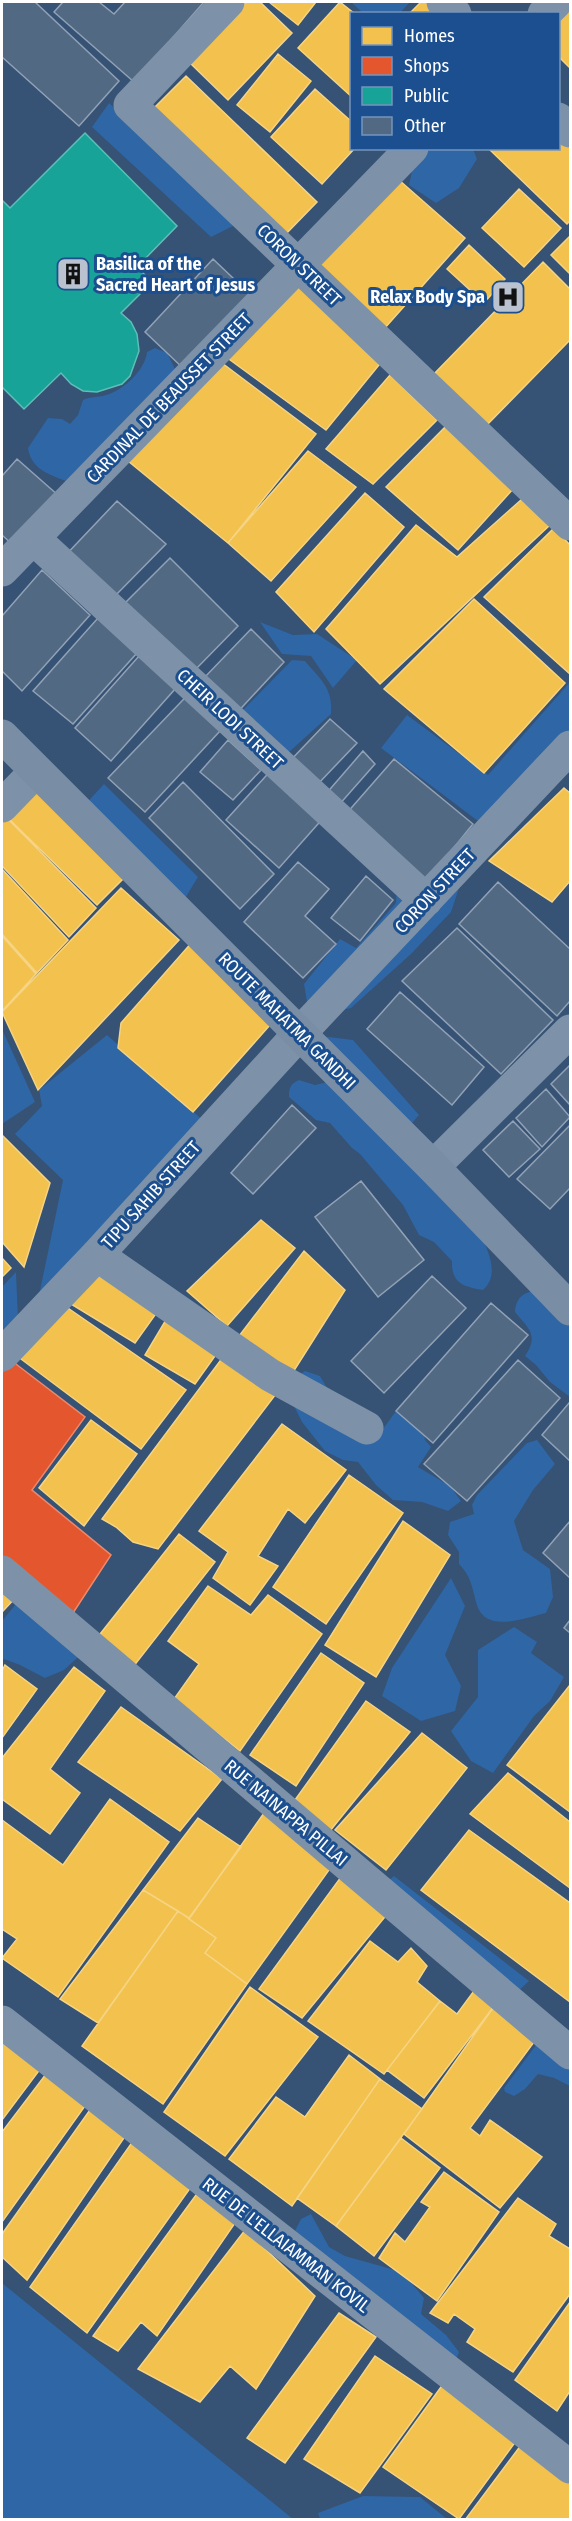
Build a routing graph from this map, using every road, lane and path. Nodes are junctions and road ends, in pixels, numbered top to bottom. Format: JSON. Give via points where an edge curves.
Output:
{"nodes":[{"id":1,"x":228,"y":2,"type":"edge"},
{"id":2,"x":410,"y":150,"type":"edge"},
{"id":3,"x":298,"y":264,"type":"junction"},
{"id":4,"x":570,"y":524,"type":"edge"},
{"id":5,"x":33,"y":538,"type":"junction"},
{"id":6,"x":2,"y":570,"type":"edge"},
{"id":7,"x":2,"y":736,"type":"edge"},
{"id":8,"x":570,"y":747,"type":"edge"},
{"id":9,"x":36,"y":771,"type":"junction"},
{"id":10,"x":2,"y":806,"type":"edge"},
{"id":11,"x":426,"y":900,"type":"junction"},
{"id":12,"x":570,"y":1031,"type":"edge"},
{"id":13,"x":299,"y":1034,"type":"junction"},
{"id":14,"x":433,"y":1167,"type":"junction"},
{"id":15,"x":97,"y":1255,"type":"junction"},
{"id":16,"x":570,"y":1310,"type":"edge"},
{"id":17,"x":2,"y":1355,"type":"edge"},
{"id":18,"x":367,"y":1428,"type":"dead end"},
{"id":19,"x":2,"y":1572,"type":"edge"},
{"id":20,"x":2,"y":2022,"type":"edge"},
{"id":21,"x":570,"y":2053,"type":"edge"},
{"id":22,"x":570,"y":2467,"type":"edge"}],
"edges":[{"from":1,"to":3,"type":"street","name":"CORON STREET","via":[[130,105]]},
{"from":2,"to":3,"type":"street","name":"CARDINAL DE BEAUSSET STREET"},
{"from":3,"to":4,"type":"street","name":"CORON STREET"},
{"from":3,"to":5,"type":"street","name":"CARDINAL DE BEAUSSET STREET"},
{"from":5,"to":6,"type":"street","name":"CARDINAL DE BEAUSSET STREET"},
{"from":5,"to":11,"type":"street","name":"CHEIR LODI STREET"},
{"from":7,"to":9,"type":"street","name":"ROUTE MAHATMA GANDHI"},
{"from":8,"to":11,"type":"street","name":"CORON STREET"},
{"from":9,"to":10,"type":"street"},
{"from":9,"to":13,"type":"street","name":"ROUTE MAHATMA GANDHI"},
{"from":11,"to":13,"type":"street","name":"CORON STREET"},
{"from":12,"to":14,"type":"street"},
{"from":13,"to":14,"type":"street","name":"ROUTE MAHATMA GANDHI"},
{"from":13,"to":15,"type":"street","name":"TIPU SAHIB STREET"},
{"from":14,"to":16,"type":"street","name":"ROUTE MAHATMA GANDHI"},
{"from":15,"to":17,"type":"street","name":"TIPU SAHIB STREET"},
{"from":15,"to":18,"type":"street","via":[[270,1375]]},
{"from":19,"to":21,"type":"street","name":"RUE NAINAPPA PILLAI"},
{"from":20,"to":22,"type":"street","name":"RUE DE L'ELLAIAMMAN KOVIL"}]}
